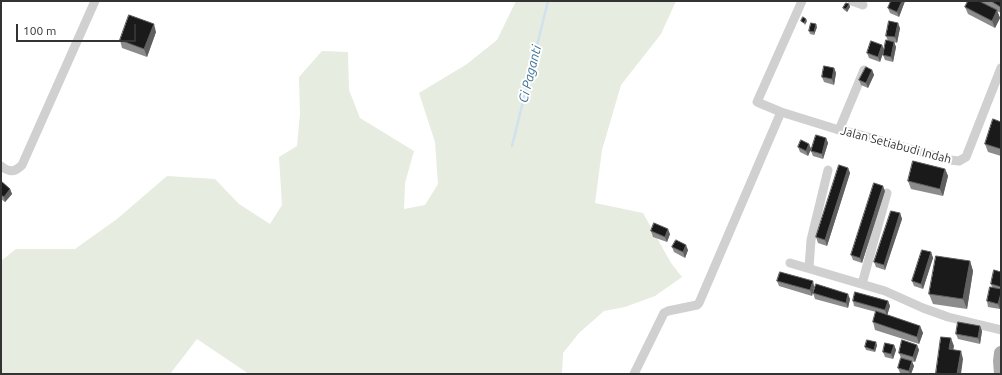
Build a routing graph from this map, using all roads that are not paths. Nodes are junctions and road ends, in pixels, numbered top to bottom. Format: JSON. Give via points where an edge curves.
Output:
{"nodes":[{"id":1,"x":95,"y":1,"type":"edge"},
{"id":2,"x":802,"y":1,"type":"edge"},
{"id":3,"x":852,"y":1,"type":"edge"},
{"id":4,"x":863,"y":5,"type":"dead end"},
{"id":5,"x":1001,"y":68,"type":"edge"},
{"id":6,"x":864,"y":70,"type":"edge"},
{"id":7,"x":781,"y":112,"type":"junction"},
{"id":8,"x":839,"y":130,"type":"junction"},
{"id":9,"x":1,"y":166,"type":"edge"},
{"id":10,"x":828,"y":170,"type":"dead end"},
{"id":11,"x":887,"y":193,"type":"dead end"},
{"id":12,"x":790,"y":263,"type":"dead end"},
{"id":13,"x":809,"y":268,"type":"junction"},
{"id":14,"x":862,"y":284,"type":"junction"},
{"id":15,"x":1001,"y":330,"type":"edge"},
{"id":16,"x":1001,"y":353,"type":"edge"},
{"id":17,"x":634,"y":374,"type":"edge"},
{"id":18,"x":1000,"y":374,"type":"edge"}],
"edges":[{"from":1,"to":9,"type":"street","via":[[22,165],[14,171],[8,171]]},
{"from":2,"to":7,"type":"street","name":"Jalan Setiabudi Indah","via":[[757,102]]},
{"from":3,"to":4,"type":"street"},
{"from":5,"to":8,"type":"street","name":"Jalan Setiabudi Indah","via":[[966,157],[959,161]]},
{"from":6,"to":8,"type":"street"},
{"from":7,"to":8,"type":"street","name":"Jalan Setiabudi Indah"},
{"from":7,"to":17,"type":"street","via":[[699,303],[664,313]]},
{"from":10,"to":13,"type":"street","via":[[811,240]]},
{"from":11,"to":14,"type":"street"},
{"from":12,"to":13,"type":"street"},
{"from":13,"to":14,"type":"street"},
{"from":14,"to":15,"type":"street","via":[[948,317]]},
{"from":16,"to":18,"type":"main road"}]}
